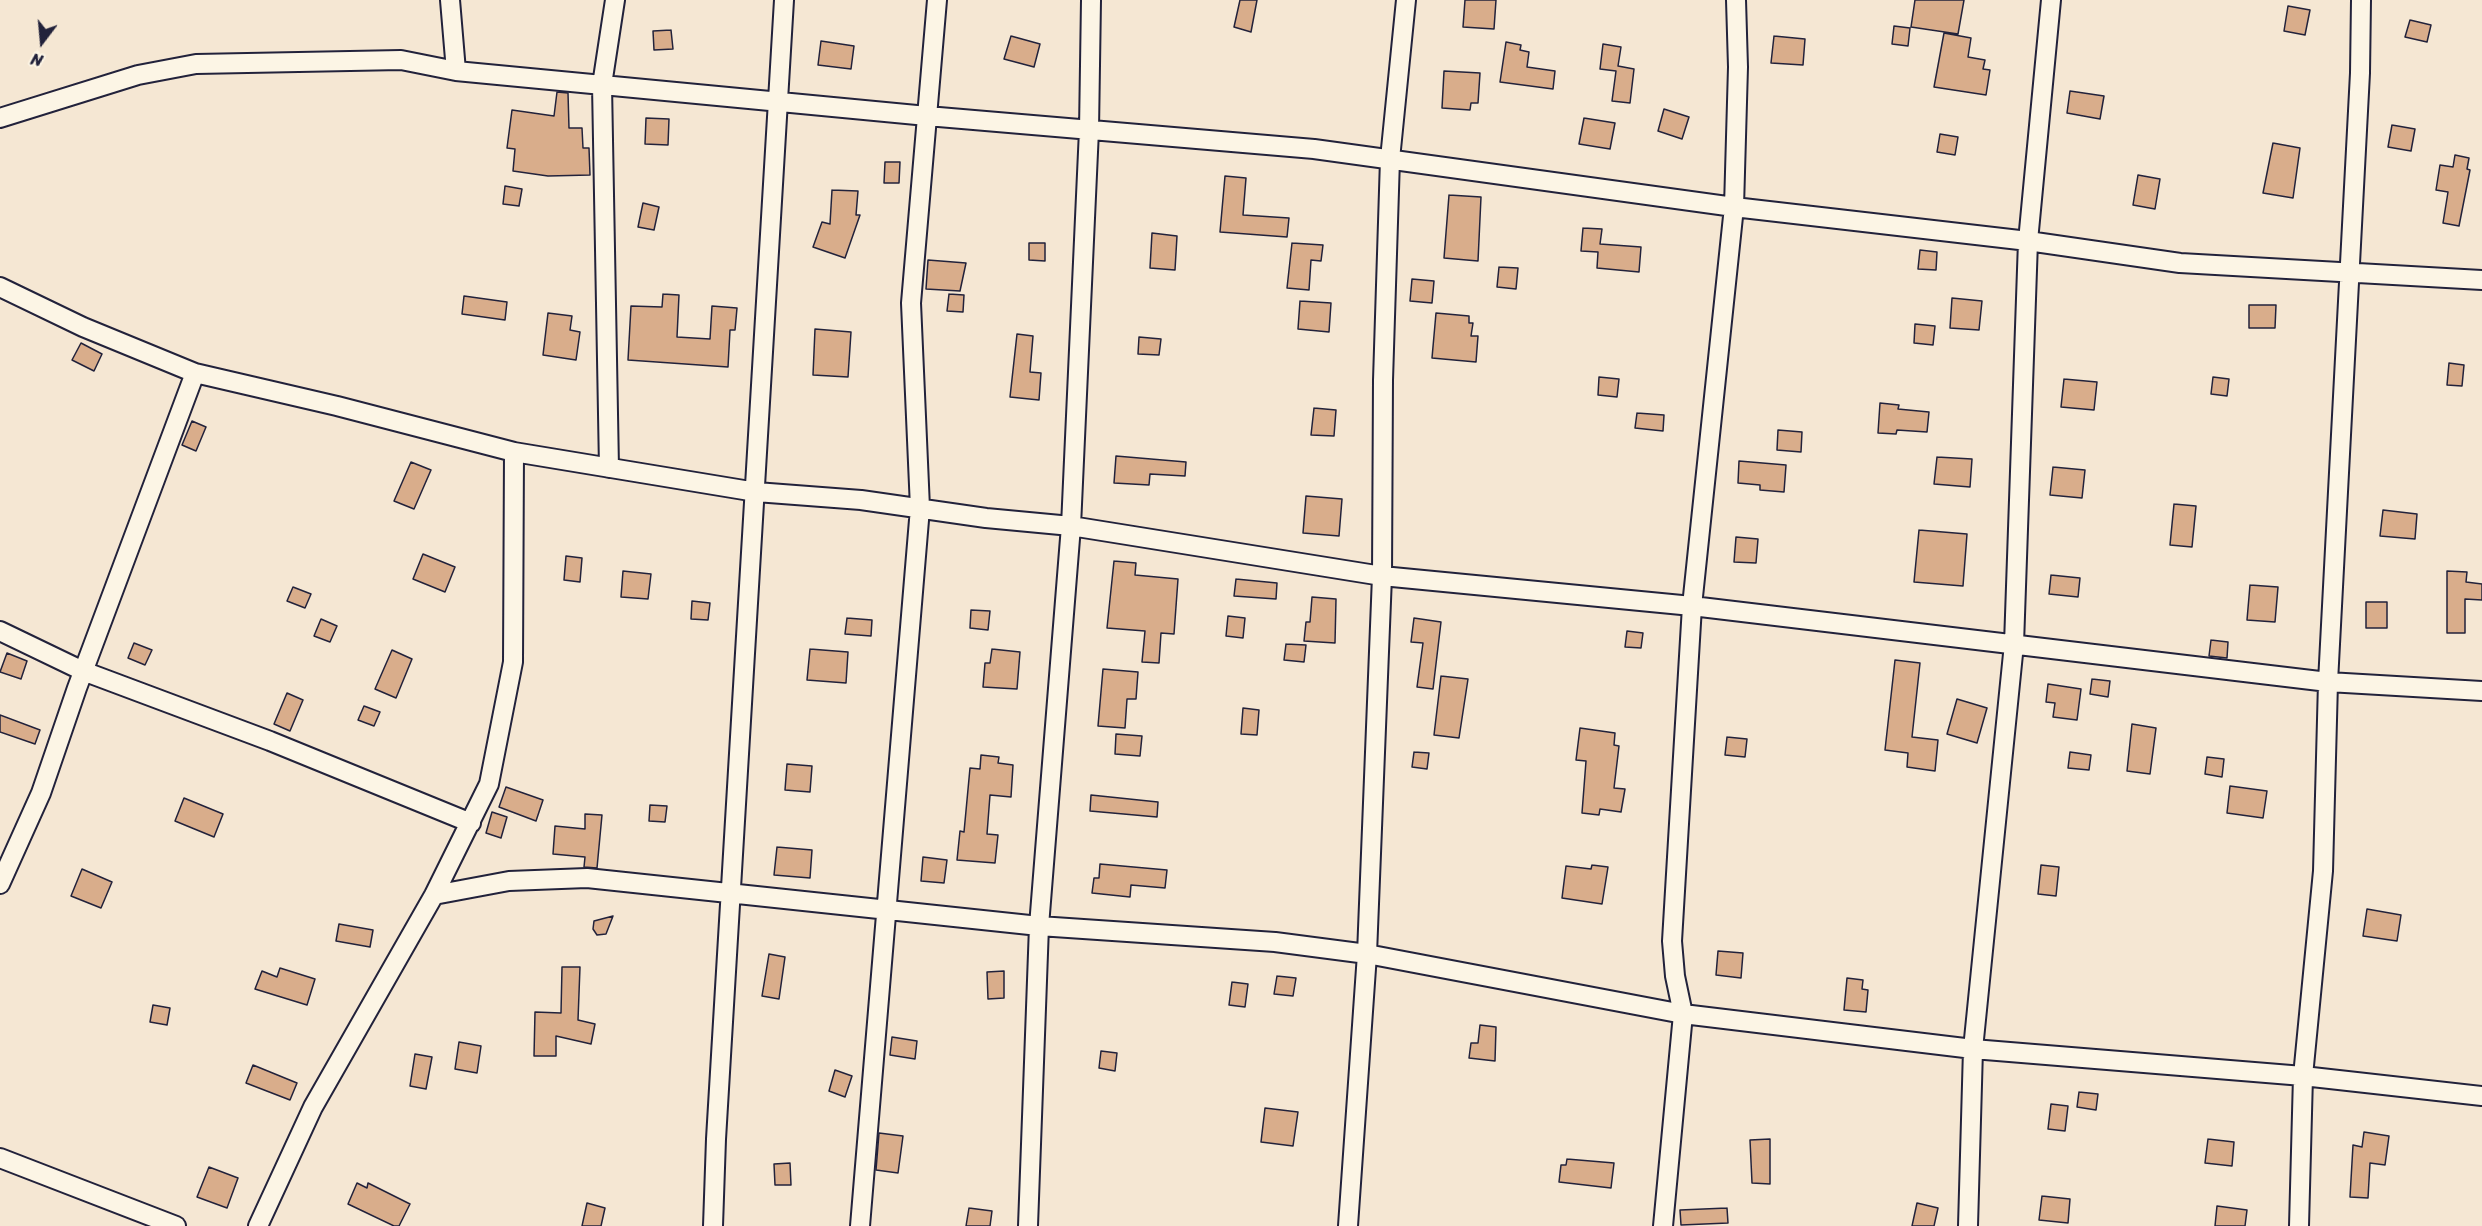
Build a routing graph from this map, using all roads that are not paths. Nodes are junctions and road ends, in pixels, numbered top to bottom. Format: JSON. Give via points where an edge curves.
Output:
{"nodes":[{"id":1,"x":450,"y":0,"type":"edge"},
{"id":2,"x":615,"y":0,"type":"edge"},
{"id":3,"x":784,"y":0,"type":"edge"},
{"id":4,"x":937,"y":0,"type":"edge"},
{"id":5,"x":1091,"y":0,"type":"edge"},
{"id":6,"x":1406,"y":0,"type":"edge"},
{"id":7,"x":1736,"y":0,"type":"edge"},
{"id":8,"x":2051,"y":0,"type":"edge"},
{"id":9,"x":2361,"y":0,"type":"edge"},
{"id":10,"x":456,"y":71,"type":"junction"},
{"id":11,"x":602,"y":85,"type":"junction"},
{"id":12,"x":780,"y":101,"type":"junction"},
{"id":13,"x":927,"y":116,"type":"junction"},
{"id":14,"x":0,"y":118,"type":"edge"},
{"id":15,"x":1089,"y":130,"type":"junction"},
{"id":16,"x":1390,"y":159,"type":"junction"},
{"id":17,"x":1734,"y":207,"type":"junction"},
{"id":18,"x":2028,"y":241,"type":"junction"},
{"id":19,"x":2349,"y":273,"type":"junction"},
{"id":20,"x":2482,"y":280,"type":"edge"},
{"id":21,"x":0,"y":287,"type":"edge"},
{"id":22,"x":195,"y":373,"type":"junction"},
{"id":23,"x":514,"y":452,"type":"junction"},
{"id":24,"x":609,"y":468,"type":"junction"},
{"id":25,"x":756,"y":492,"type":"junction"},
{"id":26,"x":920,"y":508,"type":"junction"},
{"id":27,"x":1071,"y":526,"type":"junction"},
{"id":28,"x":1382,"y":576,"type":"junction"},
{"id":29,"x":1692,"y":606,"type":"junction"},
{"id":30,"x":0,"y":631,"type":"edge"},
{"id":31,"x":2014,"y":644,"type":"junction"},
{"id":32,"x":83,"y":671,"type":"junction"},
{"id":33,"x":2328,"y":682,"type":"junction"},
{"id":34,"x":2482,"y":691,"type":"edge"},
{"id":35,"x":471,"y":823,"type":"junction"},
{"id":36,"x":0,"y":884,"type":"edge"},
{"id":37,"x":732,"y":893,"type":"junction"},
{"id":38,"x":434,"y":895,"type":"junction"},
{"id":39,"x":888,"y":910,"type":"junction"},
{"id":40,"x":1038,"y":926,"type":"junction"},
{"id":41,"x":1367,"y":954,"type":"junction"},
{"id":42,"x":1683,"y":1014,"type":"junction"},
{"id":43,"x":1973,"y":1049,"type":"junction"},
{"id":44,"x":2303,"y":1076,"type":"junction"},
{"id":45,"x":2482,"y":1096,"type":"edge"},
{"id":46,"x":0,"y":1158,"type":"edge"},
{"id":47,"x":176,"y":1226,"type":"edge"},
{"id":48,"x":258,"y":1226,"type":"edge"},
{"id":49,"x":713,"y":1226,"type":"edge"},
{"id":50,"x":860,"y":1226,"type":"edge"},
{"id":51,"x":1028,"y":1226,"type":"edge"},
{"id":52,"x":1348,"y":1226,"type":"edge"},
{"id":53,"x":1663,"y":1226,"type":"edge"},
{"id":54,"x":1968,"y":1226,"type":"edge"},
{"id":55,"x":2299,"y":1226,"type":"edge"}],
"edges":[{"from":1,"to":10,"type":"street"},
{"from":2,"to":11,"type":"street"},
{"from":3,"to":12,"type":"street"},
{"from":4,"to":13,"type":"street"},
{"from":5,"to":15,"type":"street"},
{"from":6,"to":16,"type":"street"},
{"from":7,"to":17,"type":"street"},
{"from":8,"to":18,"type":"street"},
{"from":9,"to":19,"type":"street"},
{"from":10,"to":11,"type":"street"},
{"from":10,"to":14,"type":"street","via":[[401,60],[196,64],[138,75]]},
{"from":11,"to":12,"type":"street"},
{"from":11,"to":24,"type":"street"},
{"from":12,"to":13,"type":"street"},
{"from":12,"to":25,"type":"street"},
{"from":13,"to":15,"type":"street"},
{"from":13,"to":26,"type":"street","via":[[911,303]]},
{"from":15,"to":16,"type":"street"},
{"from":15,"to":27,"type":"street"},
{"from":16,"to":17,"type":"street"},
{"from":16,"to":28,"type":"street"},
{"from":17,"to":18,"type":"street"},
{"from":17,"to":29,"type":"street"},
{"from":18,"to":19,"type":"street","via":[[2180,263]]},
{"from":18,"to":31,"type":"street"},
{"from":19,"to":20,"type":"street"},
{"from":19,"to":33,"type":"street"},
{"from":21,"to":22,"type":"street","via":[[83,327]]},
{"from":22,"to":23,"type":"street"},
{"from":22,"to":32,"type":"street"},
{"from":23,"to":24,"type":"street"},
{"from":23,"to":35,"type":"street","via":[[513,662],[489,784]]},
{"from":24,"to":25,"type":"street"},
{"from":25,"to":26,"type":"street"},
{"from":25,"to":37,"type":"street"},
{"from":26,"to":27,"type":"street"},
{"from":26,"to":39,"type":"street"},
{"from":27,"to":28,"type":"street"},
{"from":27,"to":40,"type":"street"},
{"from":28,"to":29,"type":"street"},
{"from":28,"to":41,"type":"street"},
{"from":29,"to":31,"type":"street"},
{"from":29,"to":42,"type":"street","via":[[1672,941]]},
{"from":30,"to":32,"type":"street"},
{"from":31,"to":33,"type":"street"},
{"from":31,"to":43,"type":"street"},
{"from":32,"to":35,"type":"street","via":[[270,741]]},
{"from":32,"to":36,"type":"street","via":[[42,793]]},
{"from":33,"to":34,"type":"street"},
{"from":33,"to":44,"type":"street","via":[[2324,871]]},
{"from":35,"to":38,"type":"street"},
{"from":37,"to":38,"type":"street","via":[[587,878],[509,880]]},
{"from":37,"to":39,"type":"street"},
{"from":37,"to":49,"type":"street"},
{"from":38,"to":48,"type":"street","via":[[314,1107]]},
{"from":39,"to":40,"type":"street"},
{"from":39,"to":50,"type":"street"},
{"from":40,"to":41,"type":"street","via":[[1275,942]]},
{"from":40,"to":51,"type":"street"},
{"from":41,"to":42,"type":"street"},
{"from":41,"to":52,"type":"street"},
{"from":42,"to":43,"type":"street"},
{"from":42,"to":53,"type":"street"},
{"from":43,"to":44,"type":"street"},
{"from":43,"to":54,"type":"street"},
{"from":44,"to":45,"type":"street"},
{"from":44,"to":55,"type":"street"},
{"from":46,"to":47,"type":"street"}]}
